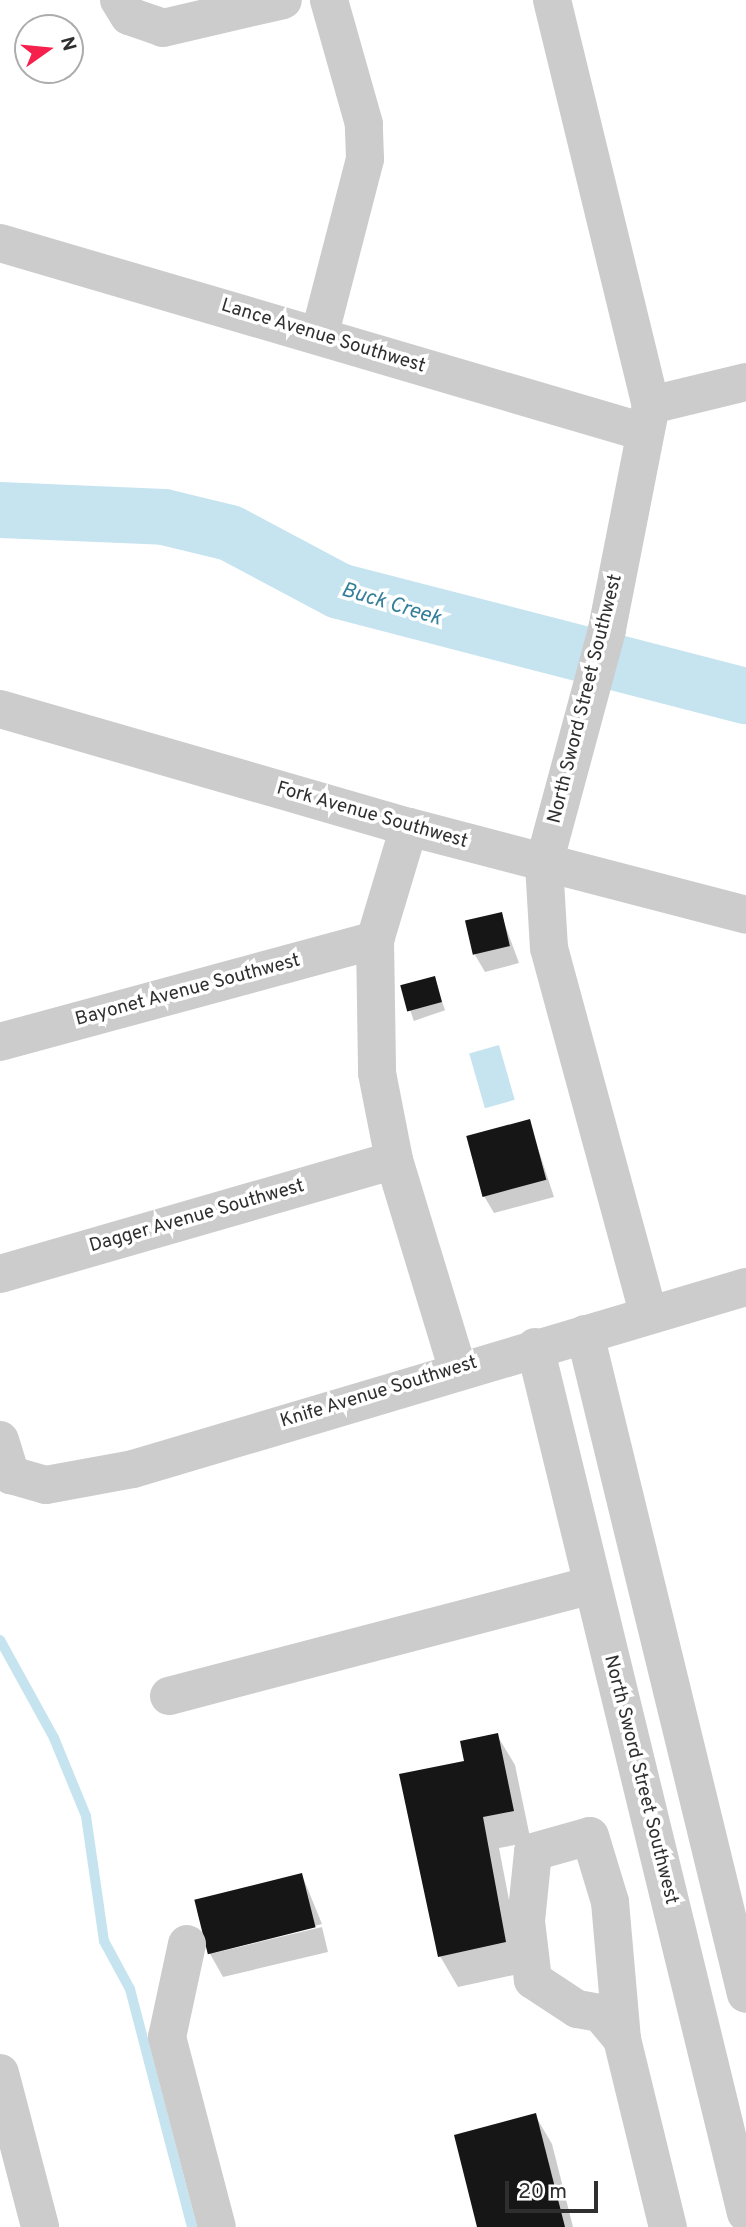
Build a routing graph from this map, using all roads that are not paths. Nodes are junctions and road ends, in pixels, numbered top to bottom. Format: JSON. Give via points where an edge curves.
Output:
{"nodes":[{"id":1,"x":283,"y":0,"type":"edge"},
{"id":2,"x":329,"y":0,"type":"edge"},
{"id":3,"x":552,"y":0,"type":"edge"},
{"id":4,"x":124,"y":8,"type":"edge"},
{"id":5,"x":0,"y":243,"type":"edge"},
{"id":6,"x":320,"y":333,"type":"junction"},
{"id":7,"x":746,"y":382,"type":"edge"},
{"id":8,"x":647,"y":419,"type":"junction"},
{"id":9,"x":0,"y":709,"type":"edge"},
{"id":10,"x":409,"y":827,"type":"junction"},
{"id":11,"x":544,"y":864,"type":"junction"},
{"id":12,"x":746,"y":915,"type":"edge"},
{"id":13,"x":375,"y":940,"type":"junction"},
{"id":14,"x":0,"y":1042,"type":"edge"},
{"id":15,"x":394,"y":1160,"type":"junction"},
{"id":16,"x":0,"y":1274,"type":"edge"},
{"id":17,"x":746,"y":1287,"type":"edge"},
{"id":18,"x":649,"y":1315,"type":"junction"},
{"id":19,"x":585,"y":1334,"type":"junction"},
{"id":20,"x":535,"y":1347,"type":"junction"},
{"id":21,"x":457,"y":1368,"type":"junction"},
{"id":22,"x":5,"y":1457,"type":"edge"},
{"id":23,"x":592,"y":1585,"type":"junction"},
{"id":24,"x":169,"y":1696,"type":"dead end"},
{"id":25,"x":187,"y":1944,"type":"dead end"},
{"id":26,"x":746,"y":1994,"type":"edge"},
{"id":27,"x":622,"y":2039,"type":"junction"},
{"id":28,"x":0,"y":2073,"type":"edge"},
{"id":29,"x":746,"y":2213,"type":"edge"},
{"id":30,"x":40,"y":2227,"type":"edge"},
{"id":31,"x":217,"y":2227,"type":"edge"},
{"id":32,"x":668,"y":2227,"type":"edge"}],
"edges":[{"from":1,"to":4,"type":"street","via":[[163,28]]},
{"from":2,"to":6,"type":"street","via":[[364,124],[365,159]]},
{"from":3,"to":8,"type":"street","name":"North Sword Street Southwest"},
{"from":5,"to":6,"type":"street","name":"Lance Avenue Southwest"},
{"from":6,"to":8,"type":"street","name":"Lance Avenue Southwest"},
{"from":7,"to":8,"type":"street"},
{"from":8,"to":11,"type":"street","name":"North Sword Street Southwest","via":[[607,630]]},
{"from":9,"to":10,"type":"street","name":"Fork Avenue Southwest"},
{"from":10,"to":11,"type":"street","name":"Fork Avenue Southwest"},
{"from":10,"to":13,"type":"street"},
{"from":11,"to":12,"type":"street","name":"Fork Avenue Southwest"},
{"from":11,"to":18,"type":"street","name":"North Sword Street Southwest","via":[[549,948]]},
{"from":13,"to":14,"type":"street","name":"Bayonet Avenue Southwest"},
{"from":13,"to":15,"type":"street","via":[[377,1073]]},
{"from":15,"to":16,"type":"street","name":"Dagger Avenue Southwest"},
{"from":15,"to":21,"type":"street"},
{"from":17,"to":18,"type":"street","name":"Knife Avenue Southwest"},
{"from":18,"to":19,"type":"street","name":"Knife Avenue Southwest"},
{"from":19,"to":20,"type":"street","name":"Knife Avenue Southwest"},
{"from":19,"to":26,"type":"street"},
{"from":20,"to":21,"type":"street","name":"Knife Avenue Southwest"},
{"from":20,"to":23,"type":"street","name":"North Sword Street Southwest"},
{"from":21,"to":22,"type":"street","name":"Knife Avenue Southwest","via":[[133,1469],[46,1485]]},
{"from":23,"to":24,"type":"street"},
{"from":23,"to":29,"type":"street","name":"North Sword Street Southwest"},
{"from":25,"to":31,"type":"street","via":[[167,2037]]},
{"from":27,"to":27,"type":"street","via":[[610,1902],[590,1836],[533,1852],[526,1921],[533,1980],[576,2009],[600,2013]]},
{"from":27,"to":32,"type":"street"},
{"from":28,"to":30,"type":"street"}]}
